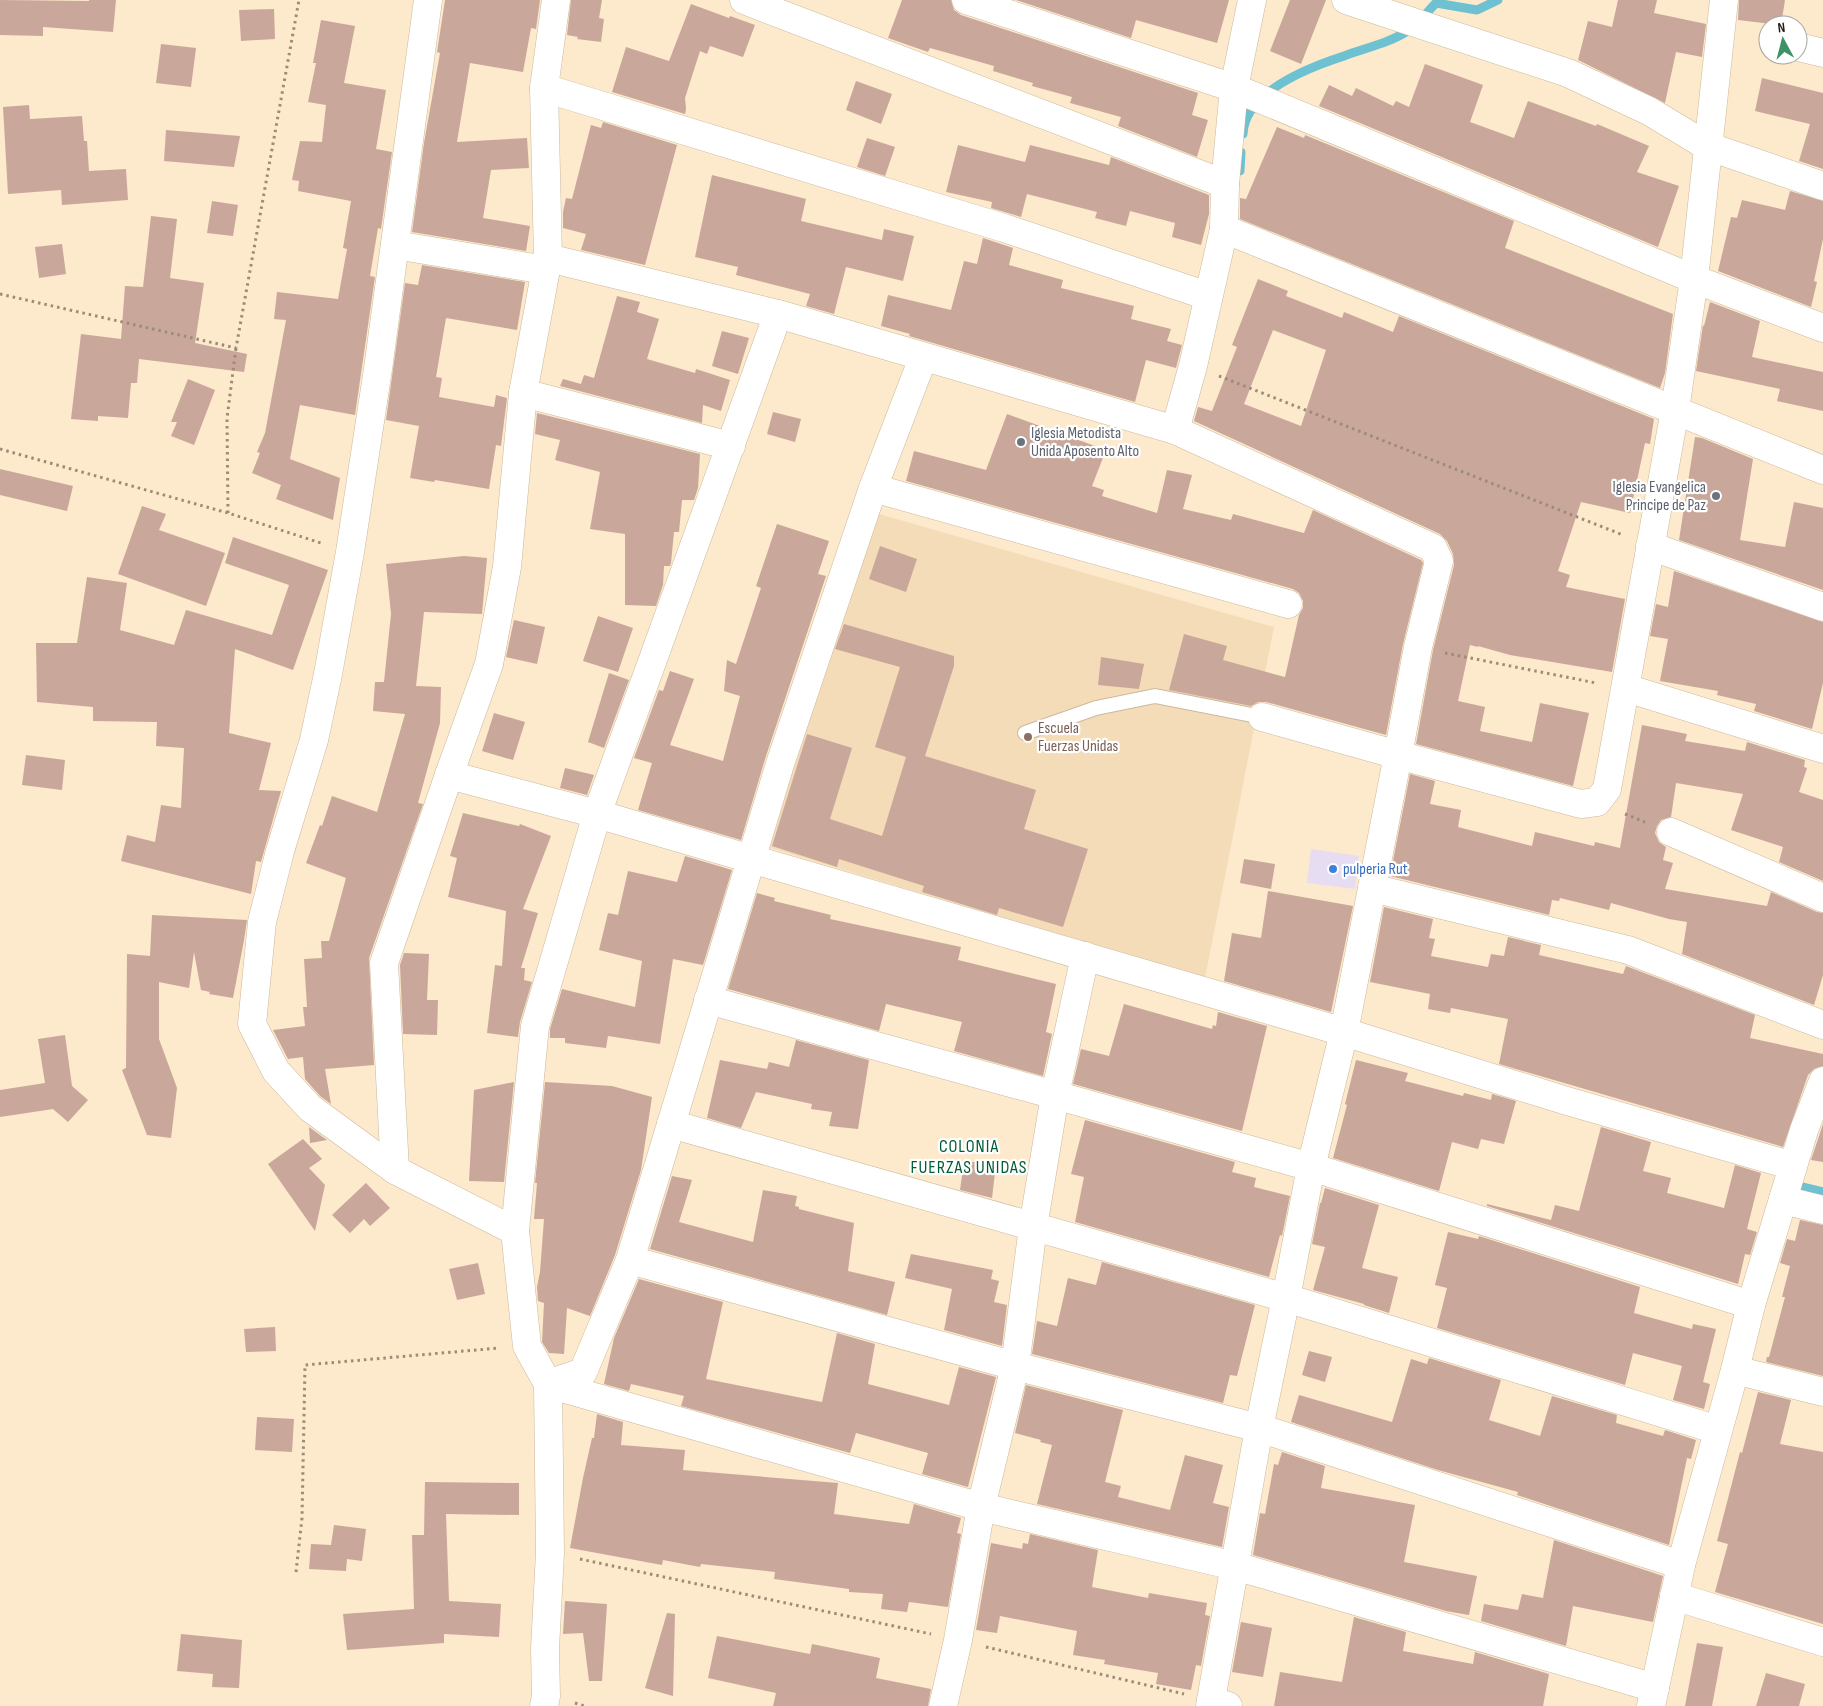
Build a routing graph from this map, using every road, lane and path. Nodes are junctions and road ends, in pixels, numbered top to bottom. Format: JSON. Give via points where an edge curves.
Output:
{"nodes":[{"id":1,"x":299,"y":0,"type":"edge"},
{"id":2,"x":428,"y":0,"type":"edge"},
{"id":3,"x":556,"y":0,"type":"edge"},
{"id":4,"x":744,"y":0,"type":"edge"},
{"id":5,"x":966,"y":0,"type":"edge"},
{"id":6,"x":1252,"y":0,"type":"edge"},
{"id":7,"x":1346,"y":0,"type":"edge"},
{"id":8,"x":1724,"y":0,"type":"edge"},
{"id":9,"x":1808,"y":49,"type":"edge"},
{"id":10,"x":1823,"y":53,"type":"edge"},
{"id":11,"x":544,"y":88,"type":"junction"},
{"id":12,"x":1240,"y":91,"type":"junction"},
{"id":13,"x":1707,"y":146,"type":"junction"},
{"id":14,"x":1225,"y":184,"type":"junction"},
{"id":15,"x":1823,"y":186,"type":"edge"},
{"id":16,"x":1224,"y":229,"type":"junction"},
{"id":17,"x":395,"y":245,"type":"junction"},
{"id":18,"x":547,"y":264,"type":"junction"},
{"id":19,"x":1694,"y":279,"type":"junction"},
{"id":20,"x":0,"y":294,"type":"edge"},
{"id":21,"x":1208,"y":296,"type":"junction"},
{"id":22,"x":778,"y":314,"type":"junction"},
{"id":23,"x":1823,"y":328,"type":"edge"},
{"id":24,"x":236,"y":348,"type":"junction"},
{"id":25,"x":923,"y":358,"type":"junction"},
{"id":26,"x":1193,"y":366,"type":"junction"},
{"id":27,"x":523,"y":393,"type":"junction"},
{"id":28,"x":1675,"y":410,"type":"junction"},
{"id":29,"x":1175,"y":430,"type":"junction"},
{"id":30,"x":731,"y":446,"type":"junction"},
{"id":31,"x":0,"y":449,"type":"edge"},
{"id":32,"x":1823,"y":470,"type":"edge"},
{"id":33,"x":873,"y":488,"type":"junction"},
{"id":34,"x":228,"y":513,"type":"junction"},
{"id":35,"x":1650,"y":546,"type":"junction"},
{"id":36,"x":350,"y":552,"type":"junction"},
{"id":37,"x":1288,"y":604,"type":"dead end"},
{"id":38,"x":1823,"y":607,"type":"edge"},
{"id":39,"x":1418,"y":647,"type":"junction"},
{"id":40,"x":1626,"y":688,"type":"junction"},
{"id":41,"x":1262,"y":717,"type":"joint"},
{"id":42,"x":1025,"y":734,"type":"dead end"},
{"id":43,"x":1823,"y":749,"type":"edge"},
{"id":44,"x":1398,"y":755,"type":"junction"},
{"id":45,"x":448,"y":775,"type":"junction"},
{"id":46,"x":1597,"y":802,"type":"junction"},
{"id":47,"x":597,"y":814,"type":"junction"},
{"id":48,"x":1671,"y":832,"type":"joint"},
{"id":49,"x":750,"y":859,"type":"junction"},
{"id":50,"x":1372,"y":888,"type":"junction"},
{"id":51,"x":1823,"y":898,"type":"edge"},
{"id":52,"x":1085,"y":956,"type":"junction"},
{"id":53,"x":708,"y":1000,"type":"junction"},
{"id":54,"x":1823,"y":1025,"type":"edge"},
{"id":55,"x":1344,"y":1032,"type":"junction"},
{"id":56,"x":1823,"y":1081,"type":"edge"},
{"id":57,"x":1055,"y":1095,"type":"junction"},
{"id":58,"x":671,"y":1124,"type":"junction"},
{"id":59,"x":1793,"y":1166,"type":"junction"},
{"id":60,"x":1311,"y":1167,"type":"junction"},
{"id":61,"x":395,"y":1170,"type":"junction"},
{"id":62,"x":1783,"y":1200,"type":"junction"},
{"id":63,"x":1823,"y":1210,"type":"edge"},
{"id":64,"x":1034,"y":1228,"type":"junction"},
{"id":65,"x":515,"y":1231,"type":"junction"},
{"id":66,"x":630,"y":1260,"type":"junction"},
{"id":67,"x":1286,"y":1298,"type":"junction"},
{"id":68,"x":1751,"y":1305,"type":"junction"},
{"id":69,"x":527,"y":1346,"type":"junction"},
{"id":70,"x":1015,"y":1366,"type":"junction"},
{"id":71,"x":1735,"y":1370,"type":"junction"},
{"id":72,"x":548,"y":1384,"type":"junction"},
{"id":73,"x":1823,"y":1392,"type":"edge"},
{"id":74,"x":1258,"y":1428,"type":"junction"},
{"id":75,"x":1718,"y":1430,"type":"junction"},
{"id":76,"x":981,"y":1507,"type":"junction"},
{"id":77,"x":550,"y":1552,"type":"junction"},
{"id":78,"x":1681,"y":1565,"type":"junction"},
{"id":79,"x":1235,"y":1566,"type":"junction"},
{"id":80,"x":296,"y":1572,"type":"dead end"},
{"id":81,"x":1674,"y":1596,"type":"junction"},
{"id":82,"x":958,"y":1640,"type":"junction"},
{"id":83,"x":1823,"y":1642,"type":"edge"},
{"id":84,"x":1653,"y":1697,"type":"edge"},
{"id":85,"x":1216,"y":1704,"type":"edge"},
{"id":86,"x":544,"y":1706,"type":"edge"},
{"id":87,"x":943,"y":1706,"type":"edge"}],
"edges":[{"from":1,"to":24,"type":"path"},
{"from":2,"to":17,"type":"street"},
{"from":3,"to":11,"type":"street"},
{"from":4,"to":14,"type":"street"},
{"from":5,"to":12,"type":"street"},
{"from":6,"to":12,"type":"street"},
{"from":7,"to":13,"type":"street","via":[[1568,73],[1649,111]]},
{"from":8,"to":13,"type":"street"},
{"from":9,"to":10,"type":"street"},
{"from":11,"to":18,"type":"street"},
{"from":11,"to":21,"type":"street","via":[[1004,228]]},
{"from":12,"to":14,"type":"street"},
{"from":12,"to":19,"type":"street"},
{"from":13,"to":15,"type":"street"},
{"from":13,"to":19,"type":"street"},
{"from":14,"to":16,"type":"street"},
{"from":16,"to":21,"type":"street"},
{"from":16,"to":28,"type":"street"},
{"from":17,"to":18,"type":"street"},
{"from":17,"to":36,"type":"street"},
{"from":18,"to":22,"type":"street"},
{"from":18,"to":27,"type":"street"},
{"from":19,"to":23,"type":"street"},
{"from":19,"to":28,"type":"street"},
{"from":20,"to":24,"type":"path"},
{"from":21,"to":26,"type":"street"},
{"from":22,"to":25,"type":"street"},
{"from":22,"to":30,"type":"street"},
{"from":24,"to":34,"type":"path","via":[[227,418]]},
{"from":25,"to":29,"type":"street"},
{"from":25,"to":33,"type":"street"},
{"from":26,"to":29,"type":"street"},
{"from":26,"to":35,"type":"path"},
{"from":27,"to":30,"type":"street"},
{"from":27,"to":45,"type":"street","via":[[507,566],[489,664]]},
{"from":28,"to":32,"type":"street"},
{"from":28,"to":35,"type":"street"},
{"from":29,"to":39,"type":"street","via":[[1433,548],[1439,561]]},
{"from":30,"to":47,"type":"street"},
{"from":31,"to":34,"type":"path"},
{"from":33,"to":37,"type":"street"},
{"from":33,"to":49,"type":"street"},
{"from":34,"to":36,"type":"path"},
{"from":35,"to":38,"type":"street"},
{"from":35,"to":40,"type":"street"},
{"from":36,"to":61,"type":"street","via":[[314,740],[262,922],[252,1024],[276,1071],[310,1108]]},
{"from":39,"to":40,"type":"path"},
{"from":39,"to":44,"type":"street"},
{"from":40,"to":43,"type":"street"},
{"from":40,"to":46,"type":"street","via":[[1607,789]]},
{"from":41,"to":42,"type":"lane","via":[[1155,696],[1096,708]]},
{"from":41,"to":44,"type":"street"},
{"from":44,"to":46,"type":"street","via":[[1581,804]]},
{"from":44,"to":50,"type":"street"},
{"from":45,"to":47,"type":"street"},
{"from":45,"to":61,"type":"street","via":[[384,964]]},
{"from":46,"to":48,"type":"path"},
{"from":47,"to":49,"type":"street"},
{"from":47,"to":65,"type":"street","via":[[535,1026]]},
{"from":48,"to":51,"type":"street"},
{"from":49,"to":52,"type":"street"},
{"from":49,"to":53,"type":"street"},
{"from":50,"to":54,"type":"street","via":[[1628,950]]},
{"from":50,"to":55,"type":"street"},
{"from":52,"to":55,"type":"street"},
{"from":52,"to":57,"type":"street"},
{"from":53,"to":57,"type":"street"},
{"from":53,"to":58,"type":"street"},
{"from":55,"to":59,"type":"street"},
{"from":55,"to":60,"type":"street"},
{"from":56,"to":59,"type":"street"},
{"from":57,"to":60,"type":"street"},
{"from":57,"to":64,"type":"street"},
{"from":58,"to":64,"type":"street"},
{"from":58,"to":66,"type":"street"},
{"from":59,"to":62,"type":"street"},
{"from":60,"to":67,"type":"street"},
{"from":60,"to":68,"type":"street"},
{"from":61,"to":65,"type":"street"},
{"from":62,"to":63,"type":"street"},
{"from":62,"to":68,"type":"street"},
{"from":64,"to":67,"type":"street"},
{"from":64,"to":70,"type":"street"},
{"from":65,"to":69,"type":"street"},
{"from":66,"to":70,"type":"street"},
{"from":66,"to":72,"type":"street","via":[[583,1372]]},
{"from":67,"to":74,"type":"street"},
{"from":67,"to":75,"type":"street"},
{"from":68,"to":71,"type":"street"},
{"from":69,"to":72,"type":"street"},
{"from":69,"to":80,"type":"path","via":[[304,1365],[302,1518]]},
{"from":70,"to":74,"type":"street"},
{"from":70,"to":76,"type":"street"},
{"from":71,"to":73,"type":"street"},
{"from":71,"to":75,"type":"street"},
{"from":72,"to":76,"type":"street"},
{"from":72,"to":77,"type":"street"},
{"from":74,"to":78,"type":"street"},
{"from":74,"to":79,"type":"street"},
{"from":75,"to":78,"type":"street"},
{"from":76,"to":79,"type":"street"},
{"from":76,"to":82,"type":"street"},
{"from":77,"to":82,"type":"path"},
{"from":77,"to":86,"type":"street"},
{"from":78,"to":81,"type":"street"},
{"from":79,"to":84,"type":"street"},
{"from":79,"to":85,"type":"street"},
{"from":81,"to":83,"type":"street"},
{"from":81,"to":84,"type":"street"},
{"from":82,"to":85,"type":"path"},
{"from":82,"to":87,"type":"street"}]}
